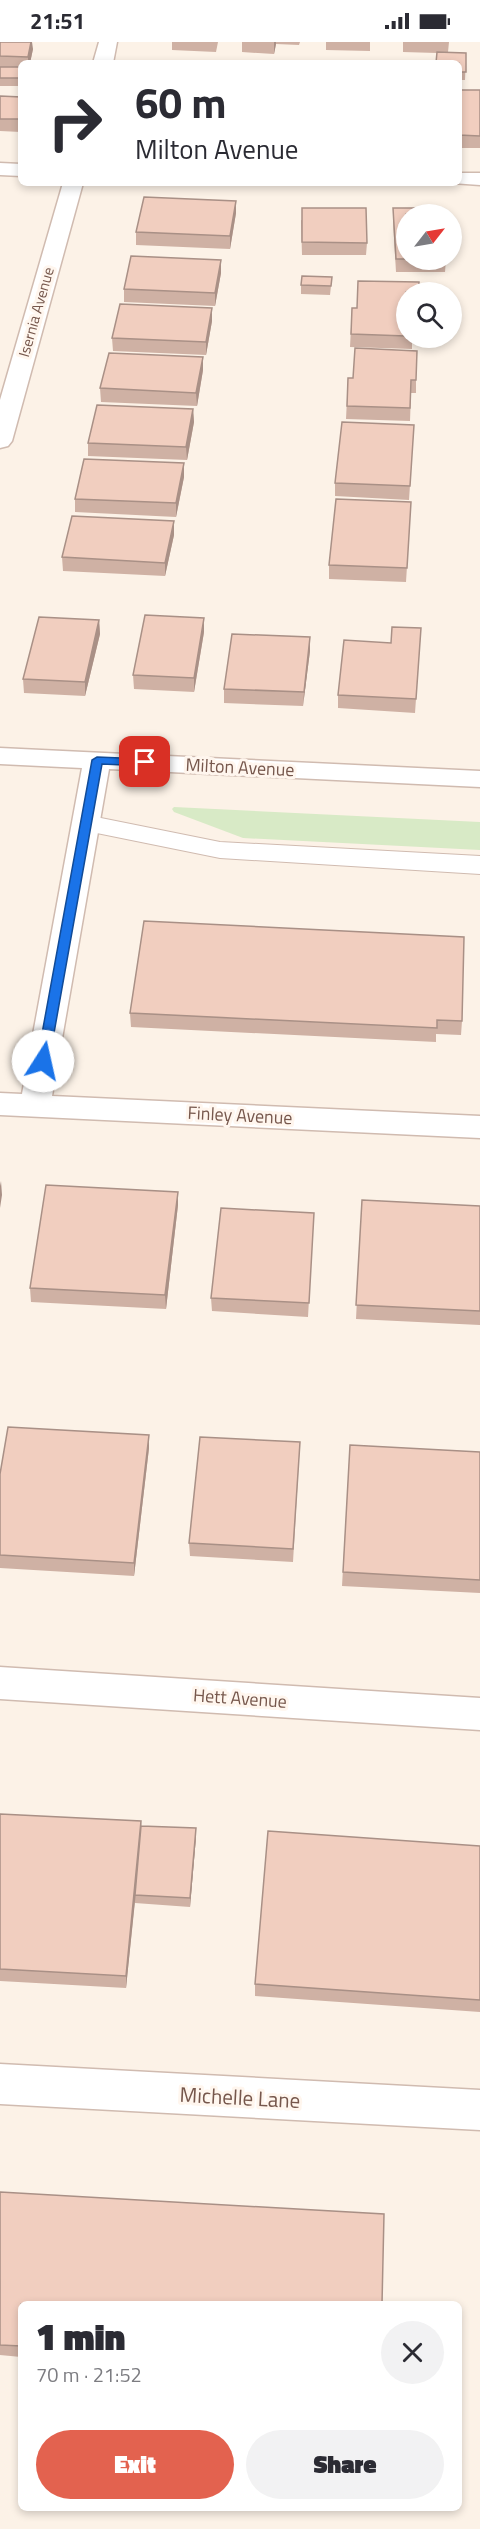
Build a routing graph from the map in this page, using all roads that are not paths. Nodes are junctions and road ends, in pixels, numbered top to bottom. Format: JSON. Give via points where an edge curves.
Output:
{"nodes":[{"id":1,"x":108,"y":42,"type":"edge"},
{"id":2,"x":104,"y":60,"type":"edge"},
{"id":3,"x":0,"y":169,"type":"edge"},
{"id":4,"x":18,"y":170,"type":"edge"},
{"id":5,"x":462,"y":179,"type":"edge"},
{"id":6,"x":480,"y":179,"type":"edge"},
{"id":7,"x":72,"y":186,"type":"edge"},
{"id":8,"x":5,"y":406,"type":"edge"},
{"id":9,"x":0,"y":441,"type":"edge"},
{"id":10,"x":0,"y":756,"type":"edge"},
{"id":11,"x":97,"y":760,"type":"junction"},
{"id":12,"x":480,"y":779,"type":"edge"},
{"id":13,"x":86,"y":824,"type":"junction"},
{"id":14,"x":480,"y":865,"type":"edge"},
{"id":15,"x":0,"y":1104,"type":"edge"},
{"id":16,"x":35,"y":1106,"type":"junction"},
{"id":17,"x":480,"y":1127,"type":"edge"},
{"id":18,"x":0,"y":1683,"type":"edge"},
{"id":19,"x":480,"y":1714,"type":"edge"},
{"id":20,"x":0,"y":2084,"type":"edge"},
{"id":21,"x":480,"y":2110,"type":"edge"}],
"edges":[{"from":1,"to":2,"type":"street"},
{"from":3,"to":4,"type":"street"},
{"from":5,"to":6,"type":"street"},
{"from":7,"to":8,"type":"street","name":"Isernia Avenue"},
{"from":8,"to":9,"type":"street","name":"Isernia Avenue"},
{"from":10,"to":11,"type":"street","name":"Milton Avenue"},
{"from":11,"to":12,"type":"street","name":"Milton Avenue"},
{"from":11,"to":13,"type":"street"},
{"from":13,"to":14,"type":"lane","via":[[220,850]]},
{"from":13,"to":16,"type":"street"},
{"from":15,"to":16,"type":"street","name":"Finley Avenue"},
{"from":16,"to":17,"type":"street","name":"Finley Avenue"},
{"from":18,"to":19,"type":"street","name":"Hett Avenue"},
{"from":20,"to":21,"type":"street","name":"Michelle Lane"}]}
